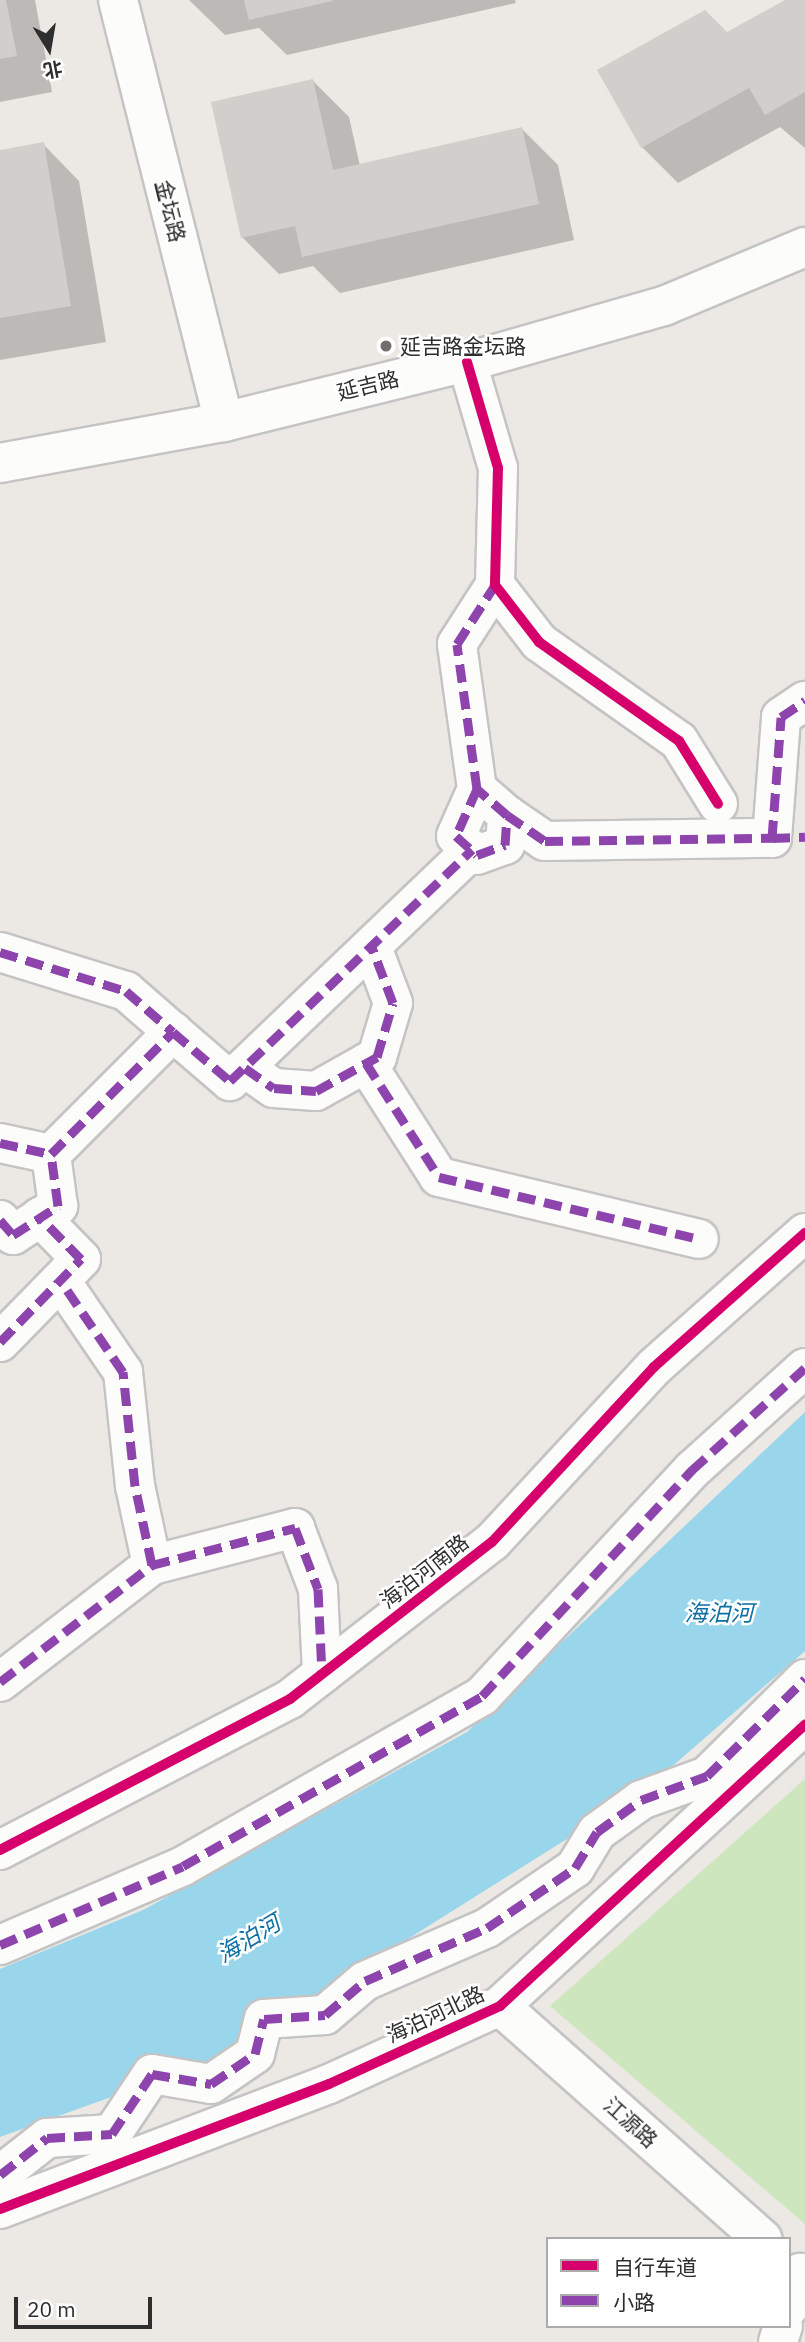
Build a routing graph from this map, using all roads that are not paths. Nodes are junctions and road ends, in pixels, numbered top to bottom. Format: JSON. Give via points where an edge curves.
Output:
{"nodes":[{"id":1,"x":118,"y":0,"type":"edge"},
{"id":2,"x":805,"y":247,"type":"edge"},
{"id":3,"x":467,"y":362,"type":"junction"},
{"id":4,"x":224,"y":422,"type":"junction"},
{"id":5,"x":0,"y":463,"type":"edge"},
{"id":6,"x":495,"y":585,"type":"junction"},
{"id":7,"x":805,"y":701,"type":"edge"},
{"id":8,"x":477,"y":789,"type":"junction"},
{"id":9,"x":718,"y":804,"type":"dead end"},
{"id":10,"x":507,"y":816,"type":"junction"},
{"id":11,"x":789,"y":837,"type":"edge"},
{"id":12,"x":472,"y":850,"type":"junction"},
{"id":13,"x":372,"y":947,"type":"junction"},
{"id":14,"x":0,"y":952,"type":"edge"},
{"id":15,"x":173,"y":1031,"type":"junction"},
{"id":16,"x":366,"y":1063,"type":"junction"},
{"id":17,"x":245,"y":1068,"type":"junction"},
{"id":18,"x":0,"y":1143,"type":"edge"},
{"id":19,"x":51,"y":1154,"type":"junction"},
{"id":20,"x":40,"y":1217,"type":"junction"},
{"id":21,"x":0,"y":1220,"type":"edge"},
{"id":22,"x":805,"y":1233,"type":"edge"},
{"id":23,"x":699,"y":1239,"type":"dead end"},
{"id":24,"x":61,"y":1281,"type":"junction"},
{"id":25,"x":0,"y":1342,"type":"edge"},
{"id":26,"x":805,"y":1368,"type":"edge"},
{"id":27,"x":152,"y":1565,"type":"junction"},
{"id":28,"x":322,"y":1674,"type":"junction"},
{"id":29,"x":805,"y":1678,"type":"edge"},
{"id":30,"x":0,"y":1682,"type":"edge"},
{"id":31,"x":805,"y":1725,"type":"edge"},
{"id":32,"x":0,"y":1850,"type":"edge"},
{"id":33,"x":0,"y":1945,"type":"edge"},
{"id":34,"x":500,"y":2006,"type":"junction"},
{"id":35,"x":0,"y":2175,"type":"edge"},
{"id":36,"x":0,"y":2209,"type":"edge"},
{"id":37,"x":760,"y":2237,"type":"edge"}],
"edges":[{"from":1,"to":4,"type":"street","name":"金坛路"},
{"from":2,"to":3,"type":"street","name":"延吉路","via":[[664,306]]},
{"from":3,"to":4,"type":"street","name":"延吉路"},
{"from":3,"to":6,"type":"street","via":[[498,468]]},
{"from":4,"to":5,"type":"street","name":"延吉路"},
{"from":6,"to":8,"type":"street","via":[[457,644]]},
{"from":6,"to":9,"type":"street","via":[[539,642],[679,741]]},
{"from":7,"to":11,"type":"street","via":[[781,717]]},
{"from":8,"to":10,"type":"street"},
{"from":8,"to":12,"type":"street","via":[[456,836]]},
{"from":10,"to":11,"type":"street","via":[[545,841]]},
{"from":10,"to":12,"type":"street","via":[[505,845],[477,855]]},
{"from":12,"to":13,"type":"street"},
{"from":13,"to":16,"type":"street","via":[[393,1003],[377,1057]]},
{"from":13,"to":17,"type":"street"},
{"from":14,"to":15,"type":"street","via":[[126,991]]},
{"from":15,"to":17,"type":"street","via":[[230,1081]]},
{"from":15,"to":19,"type":"street"},
{"from":16,"to":17,"type":"street","via":[[316,1091],[275,1088]]},
{"from":16,"to":23,"type":"street","via":[[439,1177]]},
{"from":18,"to":19,"type":"street"},
{"from":19,"to":20,"type":"street","via":[[58,1206]]},
{"from":20,"to":21,"type":"street","via":[[13,1235]]},
{"from":20,"to":24,"type":"street","via":[[81,1259]]},
{"from":22,"to":28,"type":"street","name":"海泊河南路","via":[[654,1367],[492,1542]]},
{"from":24,"to":25,"type":"street"},
{"from":24,"to":27,"type":"street","via":[[123,1373],[135,1486]]},
{"from":26,"to":33,"type":"street","via":[[692,1470],[482,1696],[183,1866]]},
{"from":27,"to":28,"type":"street","via":[[295,1528],[318,1590]]},
{"from":27,"to":30,"type":"street"},
{"from":28,"to":32,"type":"street","name":"海泊河南路","via":[[290,1699]]},
{"from":29,"to":35,"type":"street","via":[[707,1776],[641,1800],[597,1832],[575,1868],[487,1928],[365,1981],[325,2015],[264,2019],[255,2054],[211,2084],[152,2074],[112,2134],[47,2138]]},
{"from":31,"to":34,"type":"street","name":"海泊河北路"},
{"from":34,"to":36,"type":"street","name":"海泊河北路","via":[[329,2084]]},
{"from":34,"to":37,"type":"street","name":"江源路"}]}
